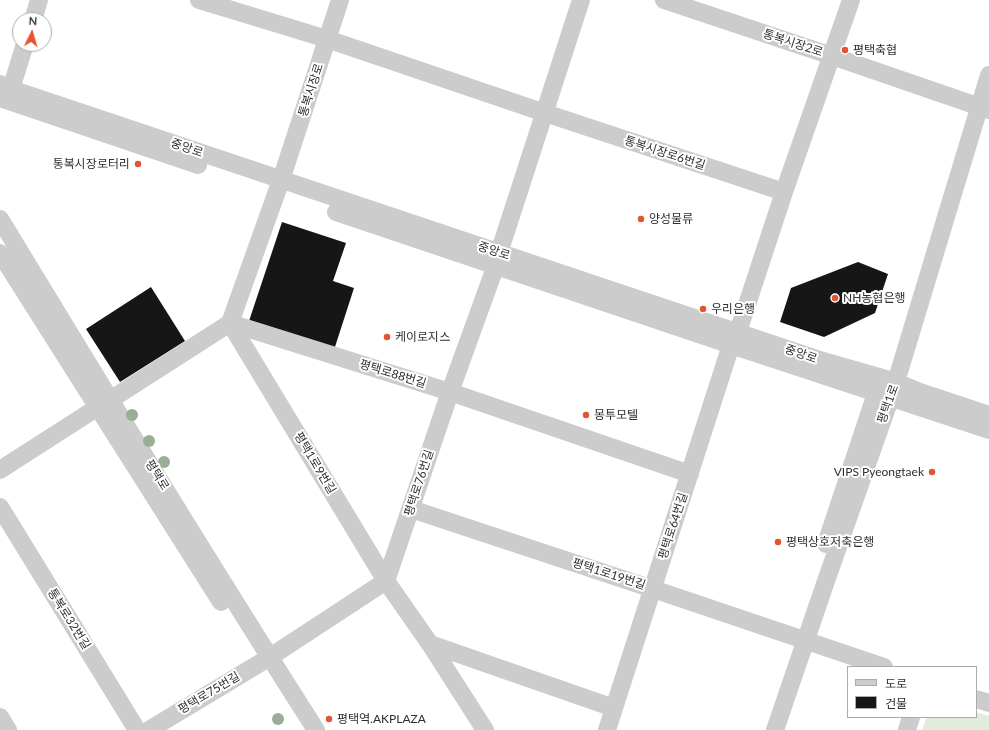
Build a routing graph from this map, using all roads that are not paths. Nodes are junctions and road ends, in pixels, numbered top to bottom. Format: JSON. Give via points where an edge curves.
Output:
{"nodes":[{"id":1,"x":40,"y":0,"type":"edge"},
{"id":2,"x":199,"y":0,"type":"edge"},
{"id":3,"x":340,"y":0,"type":"edge"},
{"id":4,"x":581,"y":0,"type":"edge"},
{"id":5,"x":664,"y":0,"type":"edge"},
{"id":6,"x":851,"y":0,"type":"edge"},
{"id":7,"x":36,"y":12,"type":"edge"},
{"id":8,"x":328,"y":39,"type":"junction"},
{"id":9,"x":21,"y":52,"type":"edge"},
{"id":10,"x":832,"y":56,"type":"junction"},
{"id":11,"x":989,"y":75,"type":"edge"},
{"id":12,"x":4,"y":90,"type":"edge"},
{"id":13,"x":984,"y":108,"type":"edge"},
{"id":14,"x":545,"y":113,"type":"junction"},
{"id":15,"x":279,"y":186,"type":"junction"},
{"id":16,"x":784,"y":192,"type":"junction"},
{"id":17,"x":0,"y":218,"type":"edge"},
{"id":18,"x":0,"y":253,"type":"edge"},
{"id":19,"x":497,"y":259,"type":"junction"},
{"id":20,"x":230,"y":324,"type":"junction"},
{"id":21,"x":735,"y":338,"type":"junction"},
{"id":22,"x":886,"y":387,"type":"junction"},
{"id":23,"x":450,"y":392,"type":"junction"},
{"id":24,"x":104,"y":404,"type":"junction"},
{"id":25,"x":989,"y":415,"type":"edge"},
{"id":26,"x":989,"y":430,"type":"edge"},
{"id":27,"x":0,"y":470,"type":"edge"},
{"id":28,"x":690,"y":474,"type":"junction"},
{"id":29,"x":0,"y":507,"type":"edge"},
{"id":30,"x":411,"y":509,"type":"junction"},
{"id":31,"x":386,"y":581,"type":"junction"},
{"id":32,"x":653,"y":589,"type":"junction"},
{"id":33,"x":801,"y":638,"type":"junction"},
{"id":34,"x":430,"y":644,"type":"junction"},
{"id":35,"x":265,"y":660,"type":"junction"},
{"id":36,"x":881,"y":666,"type":"edge"},
{"id":37,"x":977,"y":699,"type":"edge"},
{"id":38,"x":989,"y":703,"type":"edge"},
{"id":39,"x":614,"y":708,"type":"junction"},
{"id":40,"x":0,"y":717,"type":"edge"},
{"id":41,"x":911,"y":718,"type":"edge"},
{"id":42,"x":8,"y":730,"type":"edge"},
{"id":43,"x":137,"y":730,"type":"edge"},
{"id":44,"x":149,"y":730,"type":"edge"},
{"id":45,"x":302,"y":730,"type":"edge"},
{"id":46,"x":316,"y":730,"type":"edge"},
{"id":47,"x":485,"y":730,"type":"edge"},
{"id":48,"x":607,"y":730,"type":"edge"},
{"id":49,"x":764,"y":730,"type":"edge"},
{"id":50,"x":775,"y":730,"type":"edge"},
{"id":51,"x":907,"y":730,"type":"edge"}],
"edges":[{"from":1,"to":7,"type":"street"},
{"from":2,"to":8,"type":"street","name":"통복시장로6번길"},
{"from":3,"to":8,"type":"street","name":"통복시장로"},
{"from":4,"to":14,"type":"street"},
{"from":5,"to":10,"type":"street","name":"통복시장2로"},
{"from":6,"to":10,"type":"street"},
{"from":8,"to":14,"type":"street","name":"통복시장로6번길"},
{"from":8,"to":15,"type":"street","name":"통복시장로"},
{"from":9,"to":12,"type":"street"},
{"from":10,"to":13,"type":"street","name":"통복시장2로"},
{"from":10,"to":16,"type":"street"},
{"from":11,"to":13,"type":"street","name":"평택1로"},
{"from":12,"to":15,"type":"street","name":"중앙로"},
{"from":13,"to":22,"type":"street","name":"평택1로"},
{"from":14,"to":16,"type":"street","name":"통복시장로6번길"},
{"from":14,"to":19,"type":"street"},
{"from":15,"to":19,"type":"street","name":"중앙로"},
{"from":15,"to":20,"type":"street"},
{"from":16,"to":21,"type":"street"},
{"from":17,"to":24,"type":"street","name":"평택로"},
{"from":18,"to":24,"type":"street","name":"평택로"},
{"from":19,"to":21,"type":"street","name":"중앙로"},
{"from":19,"to":23,"type":"street","name":"평택로76번길"},
{"from":20,"to":23,"type":"street","name":"평택로88번길"},
{"from":20,"to":24,"type":"street"},
{"from":20,"to":31,"type":"street","name":"평택1로9번길"},
{"from":21,"to":22,"type":"street","name":"중앙로"},
{"from":21,"to":28,"type":"street","name":"평택로64번길"},
{"from":22,"to":25,"type":"street","name":"중앙로","via":[[920,392]]},
{"from":22,"to":26,"type":"street","name":"중앙로"},
{"from":22,"to":33,"type":"street","name":"평택1로","via":[[826,581]]},
{"from":23,"to":28,"type":"street","name":"평택로88번길"},
{"from":23,"to":30,"type":"street","name":"평택로76번길"},
{"from":24,"to":27,"type":"street"},
{"from":24,"to":35,"type":"street","name":"평택로","via":[[146,457]]},
{"from":28,"to":32,"type":"street","name":"평택로64번길"},
{"from":29,"to":43,"type":"street","name":"통복로32번길"},
{"from":30,"to":31,"type":"street","name":"평택로76번길"},
{"from":30,"to":32,"type":"street","name":"평택1로19번길"},
{"from":31,"to":34,"type":"street","name":"평택1로9번길"},
{"from":31,"to":35,"type":"street"},
{"from":32,"to":33,"type":"street","name":"평택1로19번길"},
{"from":32,"to":39,"type":"street","name":"평택로64번길"},
{"from":33,"to":36,"type":"street","name":"평택1로19번길"},
{"from":33,"to":49,"type":"street"},
{"from":33,"to":50,"type":"street","name":"평택1로"},
{"from":34,"to":39,"type":"street"},
{"from":34,"to":47,"type":"street","name":"평택1로9번길"},
{"from":35,"to":44,"type":"street","name":"평택로75번길"},
{"from":35,"to":45,"type":"street","name":"평택로"},
{"from":35,"to":46,"type":"street","name":"평택로"},
{"from":37,"to":38,"type":"street"},
{"from":39,"to":48,"type":"street","name":"평택로64번길"},
{"from":40,"to":42,"type":"street"},
{"from":41,"to":51,"type":"street"}]}
